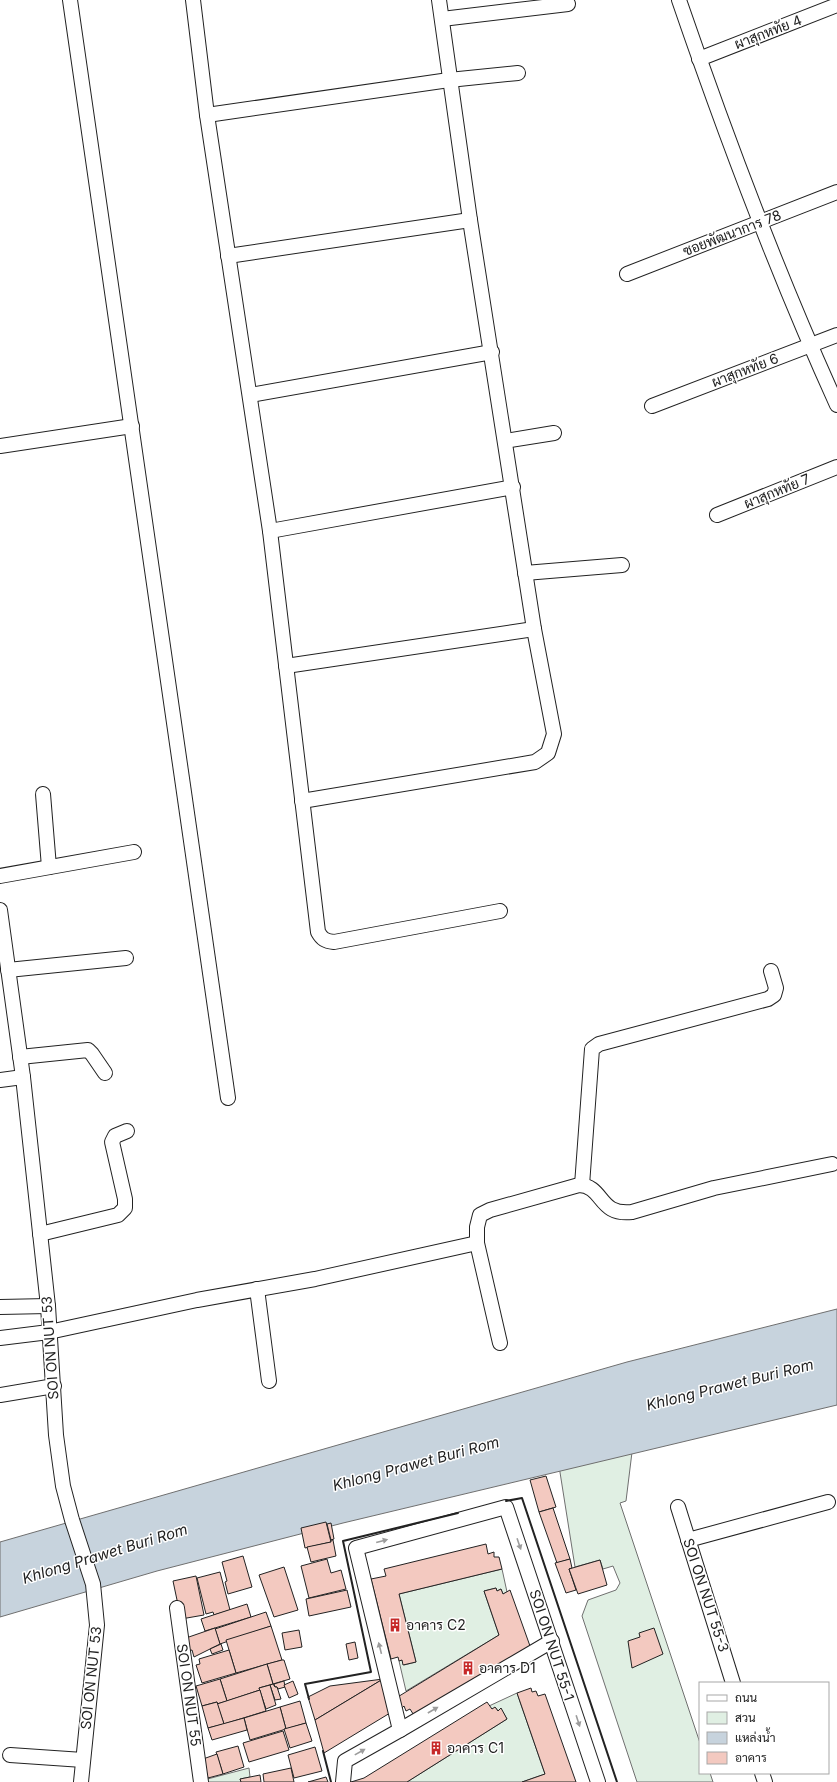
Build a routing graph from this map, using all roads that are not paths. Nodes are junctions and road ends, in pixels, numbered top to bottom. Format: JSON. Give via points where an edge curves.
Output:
{"nodes":[{"id":1,"x":70,"y":0,"type":"edge"},
{"id":2,"x":193,"y":0,"type":"edge"},
{"id":3,"x":439,"y":0,"type":"edge"},
{"id":4,"x":678,"y":0,"type":"edge"},
{"id":5,"x":568,"y":4,"type":"dead end"},
{"id":6,"x":837,"y":5,"type":"edge"},
{"id":7,"x":442,"y":19,"type":"junction"},
{"id":8,"x":699,"y":59,"type":"junction"},
{"id":9,"x":518,"y":73,"type":"dead end"},
{"id":10,"x":450,"y":80,"type":"junction"},
{"id":11,"x":208,"y":115,"type":"junction"},
{"id":12,"x":837,"y":192,"type":"edge"},
{"id":13,"x":470,"y":220,"type":"junction"},
{"id":14,"x":761,"y":222,"type":"junction"},
{"id":15,"x":228,"y":256,"type":"junction"},
{"id":16,"x":627,"y":274,"type":"dead end"},
{"id":17,"x":837,"y":334,"type":"edge"},
{"id":18,"x":810,"y":345,"type":"junction"},
{"id":19,"x":492,"y":352,"type":"junction"},
{"id":20,"x":251,"y":395,"type":"junction"},
{"id":21,"x":837,"y":405,"type":"edge"},
{"id":22,"x":652,"y":406,"type":"dead end"},
{"id":23,"x":132,"y":426,"type":"junction"},
{"id":24,"x":554,"y":433,"type":"dead end"},
{"id":25,"x":505,"y":441,"type":"junction"},
{"id":26,"x":0,"y":446,"type":"edge"},
{"id":27,"x":837,"y":467,"type":"edge"},
{"id":28,"x":513,"y":487,"type":"junction"},
{"id":29,"x":717,"y":515,"type":"dead end"},
{"id":30,"x":270,"y":531,"type":"junction"},
{"id":31,"x":622,"y":564,"type":"dead end"},
{"id":32,"x":525,"y":573,"type":"junction"},
{"id":33,"x":534,"y":629,"type":"junction"},
{"id":34,"x":286,"y":666,"type":"junction"},
{"id":35,"x":43,"y":794,"type":"dead end"},
{"id":36,"x":302,"y":801,"type":"junction"},
{"id":37,"x":134,"y":852,"type":"dead end"},
{"id":38,"x":49,"y":867,"type":"junction"},
{"id":39,"x":0,"y":876,"type":"edge"},
{"id":40,"x":0,"y":910,"type":"edge"},
{"id":41,"x":500,"y":911,"type":"dead end"},
{"id":42,"x":126,"y":958,"type":"dead end"},
{"id":43,"x":8,"y":970,"type":"junction"},
{"id":44,"x":771,"y":971,"type":"dead end"},
{"id":45,"x":20,"y":1057,"type":"junction"},
{"id":46,"x":105,"y":1073,"type":"dead end"},
{"id":47,"x":23,"y":1077,"type":"junction"},
{"id":48,"x":0,"y":1080,"type":"edge"},
{"id":49,"x":228,"y":1098,"type":"dead end"},
{"id":50,"x":127,"y":1131,"type":"dead end"},
{"id":51,"x":832,"y":1164,"type":"dead end"},
{"id":52,"x":582,"y":1186,"type":"junction"},
{"id":53,"x":40,"y":1234,"type":"junction"},
{"id":54,"x":477,"y":1243,"type":"junction"},
{"id":55,"x":257,"y":1289,"type":"junction"},
{"id":56,"x":48,"y":1306,"type":"junction"},
{"id":57,"x":0,"y":1307,"type":"edge"},
{"id":58,"x":49,"y":1332,"type":"junction"},
{"id":59,"x":0,"y":1338,"type":"edge"},
{"id":60,"x":500,"y":1343,"type":"dead end"},
{"id":61,"x":269,"y":1380,"type":"dead end"},
{"id":62,"x":54,"y":1386,"type":"junction"},
{"id":63,"x":0,"y":1395,"type":"edge"},
{"id":64,"x":828,"y":1502,"type":"dead end"},
{"id":65,"x":678,"y":1507,"type":"dead end"},
{"id":66,"x":688,"y":1540,"type":"junction"},
{"id":67,"x":177,"y":1608,"type":"dead end"},
{"id":68,"x":552,"y":1642,"type":"junction"},
{"id":69,"x":733,"y":1682,"type":"edge"},
{"id":70,"x":400,"y":1730,"type":"junction"},
{"id":71,"x":10,"y":1755,"type":"dead end"},
{"id":72,"x":83,"y":1760,"type":"junction"},
{"id":73,"x":80,"y":1782,"type":"edge"},
{"id":74,"x":201,"y":1782,"type":"edge"},
{"id":75,"x":343,"y":1782,"type":"edge"},
{"id":76,"x":598,"y":1782,"type":"edge"}],
"edges":[{"from":1,"to":23,"type":"street"},
{"from":2,"to":11,"type":"street"},
{"from":3,"to":7,"type":"street"},
{"from":4,"to":8,"type":"street"},
{"from":5,"to":7,"type":"street"},
{"from":6,"to":8,"type":"street","name":"ผาสุกหทัย 4"},
{"from":7,"to":10,"type":"street"},
{"from":8,"to":14,"type":"street"},
{"from":9,"to":10,"type":"street"},
{"from":10,"to":11,"type":"street"},
{"from":10,"to":13,"type":"street"},
{"from":11,"to":15,"type":"street"},
{"from":12,"to":14,"type":"street","name":"ซอยพัฒนาการ 78"},
{"from":13,"to":15,"type":"street"},
{"from":13,"to":19,"type":"street"},
{"from":14,"to":16,"type":"street","name":"ซอยพัฒนาการ 78"},
{"from":14,"to":18,"type":"street"},
{"from":15,"to":20,"type":"street"},
{"from":17,"to":18,"type":"street","name":"ผาสุกหทัย 6"},
{"from":18,"to":21,"type":"street"},
{"from":18,"to":22,"type":"street","name":"ผาสุกหทัย 6"},
{"from":19,"to":20,"type":"street"},
{"from":19,"to":25,"type":"street"},
{"from":20,"to":30,"type":"street"},
{"from":23,"to":26,"type":"street"},
{"from":23,"to":49,"type":"street"},
{"from":24,"to":25,"type":"street"},
{"from":25,"to":28,"type":"street"},
{"from":27,"to":29,"type":"street","name":"ผาสุกหทัย 7"},
{"from":28,"to":30,"type":"street"},
{"from":28,"to":32,"type":"street"},
{"from":30,"to":34,"type":"street"},
{"from":31,"to":32,"type":"street"},
{"from":32,"to":33,"type":"street"},
{"from":33,"to":34,"type":"street"},
{"from":33,"to":36,"type":"street","via":[[554,734],[548,753],[535,762]]},
{"from":34,"to":36,"type":"street"},
{"from":35,"to":38,"type":"street"},
{"from":36,"to":41,"type":"street","via":[[318,932],[326,941],[334,942]]},
{"from":37,"to":38,"type":"street"},
{"from":38,"to":39,"type":"street"},
{"from":40,"to":43,"type":"street","name":"SOI ON NUT 53"},
{"from":42,"to":43,"type":"street"},
{"from":43,"to":45,"type":"street","name":"SOI ON NUT 53"},
{"from":44,"to":52,"type":"street","via":[[776,988],[774,995],[768,998],[599,1044],[592,1049]]},
{"from":45,"to":46,"type":"street","via":[[88,1050]]},
{"from":45,"to":47,"type":"street","name":"SOI ON NUT 53"},
{"from":47,"to":48,"type":"street"},
{"from":47,"to":53,"type":"street","name":"SOI ON NUT 53"},
{"from":50,"to":53,"type":"street","via":[[115,1136],[112,1142],[125,1208],[118,1215]]},
{"from":51,"to":52,"type":"street","via":[[714,1188],[622,1213],[608,1207],[598,1194]]},
{"from":52,"to":54,"type":"street","via":[[490,1210],[480,1216]]},
{"from":53,"to":56,"type":"street","name":"SOI ON NUT 53"},
{"from":54,"to":55,"type":"street","via":[[315,1279]]},
{"from":54,"to":60,"type":"street"},
{"from":55,"to":58,"type":"street"},
{"from":55,"to":61,"type":"street"},
{"from":56,"to":57,"type":"street"},
{"from":56,"to":58,"type":"street","name":"SOI ON NUT 53"},
{"from":58,"to":59,"type":"street"},
{"from":58,"to":62,"type":"street","name":"SOI ON NUT 53"},
{"from":62,"to":63,"type":"street"},
{"from":62,"to":72,"type":"street","name":"SOI ON NUT 53","via":[[56,1435],[63,1486],[93,1584],[98,1625]]},
{"from":64,"to":66,"type":"street"},
{"from":65,"to":66,"type":"street","name":"SOI ON NUT 55-3"},
{"from":66,"to":69,"type":"street","name":"SOI ON NUT 55-3"},
{"from":67,"to":74,"type":"street","name":"SOI ON NUT 55"},
{"from":70,"to":68,"type":"street","one_way":true},
{"from":70,"to":68,"type":"street","name":"SOI ON NUT 55-1","one_way":true,"via":[[356,1548],[506,1508]]},
{"from":68,"to":76,"type":"street","name":"SOI ON NUT 55-1","one_way":true},
{"from":75,"to":70,"type":"street","one_way":true,"via":[[344,1761]]},
{"from":71,"to":72,"type":"street"},
{"from":72,"to":73,"type":"street","name":"SOI ON NUT 53"}]}
